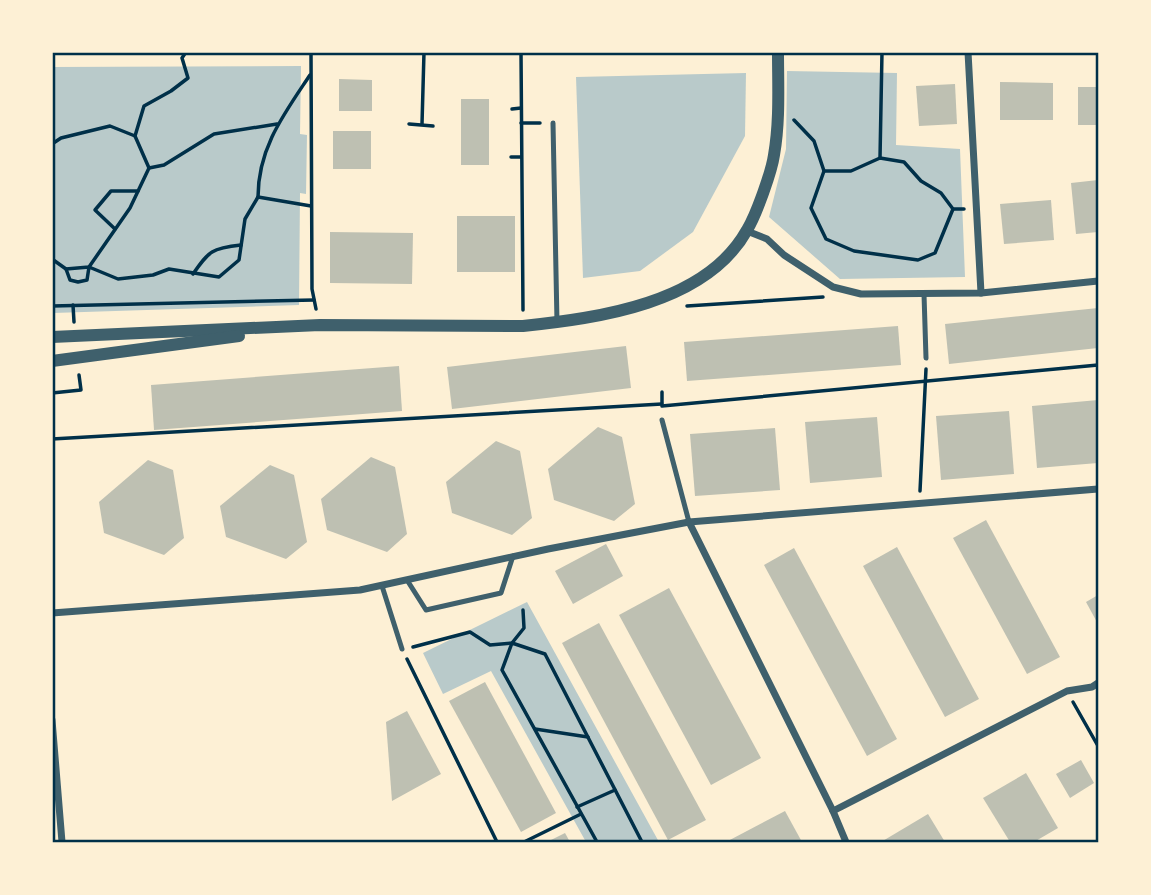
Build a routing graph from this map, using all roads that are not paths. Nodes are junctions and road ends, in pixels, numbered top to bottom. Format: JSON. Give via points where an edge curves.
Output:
{"nodes":[{"id":1,"x":778,"y":52,"type":"edge"},
{"id":2,"x":968,"y":52,"type":"edge"},
{"id":3,"x":553,"y":123,"type":"road end"},
{"id":4,"x":747,"y":231,"type":"junction"},
{"id":5,"x":1098,"y":281,"type":"edge"},
{"id":6,"x":981,"y":293,"type":"junction"},
{"id":7,"x":924,"y":294,"type":"junction"},
{"id":8,"x":556,"y":322,"type":"junction"},
{"id":9,"x":320,"y":325,"type":"junction"},
{"id":10,"x":52,"y":337,"type":"edge"},
{"id":11,"x":926,"y":358,"type":"dead end"},
{"id":12,"x":52,"y":361,"type":"edge"},
{"id":13,"x":662,"y":419,"type":"dead end"},
{"id":14,"x":1098,"y":489,"type":"edge"},
{"id":15,"x":689,"y":522,"type":"junction"},
{"id":16,"x":513,"y":556,"type":"junction"},
{"id":17,"x":407,"y":580,"type":"junction"},
{"id":18,"x":382,"y":586,"type":"junction"},
{"id":19,"x":52,"y":613,"type":"edge"},
{"id":20,"x":402,"y":649,"type":"road end"},
{"id":21,"x":1098,"y":683,"type":"edge"},
{"id":22,"x":52,"y":720,"type":"edge"},
{"id":23,"x":833,"y":811,"type":"junction"},
{"id":24,"x":62,"y":842,"type":"edge"},
{"id":25,"x":846,"y":842,"type":"edge"}],
"edges":[{"from":1,"to":4,"type":"street","via":[[774,156]]},
{"from":2,"to":6,"type":"street"},
{"from":3,"to":8,"type":"lane"},
{"from":4,"to":7,"type":"street","via":[[767,239],[833,287],[861,294]]},
{"from":4,"to":8,"type":"street","via":[[706,274],[674,293],[650,303]]},
{"from":5,"to":6,"type":"street"},
{"from":6,"to":7,"type":"street"},
{"from":7,"to":11,"type":"lane"},
{"from":8,"to":9,"type":"street","via":[[523,326]]},
{"from":9,"to":10,"type":"street"},
{"from":9,"to":12,"type":"street"},
{"from":13,"to":15,"type":"lane"},
{"from":14,"to":15,"type":"street"},
{"from":15,"to":16,"type":"street"},
{"from":15,"to":23,"type":"street"},
{"from":16,"to":17,"type":"street"},
{"from":16,"to":17,"type":"lane","via":[[501,593],[426,610]]},
{"from":17,"to":18,"type":"street"},
{"from":18,"to":19,"type":"street"},
{"from":18,"to":20,"type":"lane"},
{"from":21,"to":23,"type":"street","via":[[1067,691]]},
{"from":22,"to":24,"type":"street"},
{"from":23,"to":25,"type":"street"}]}
